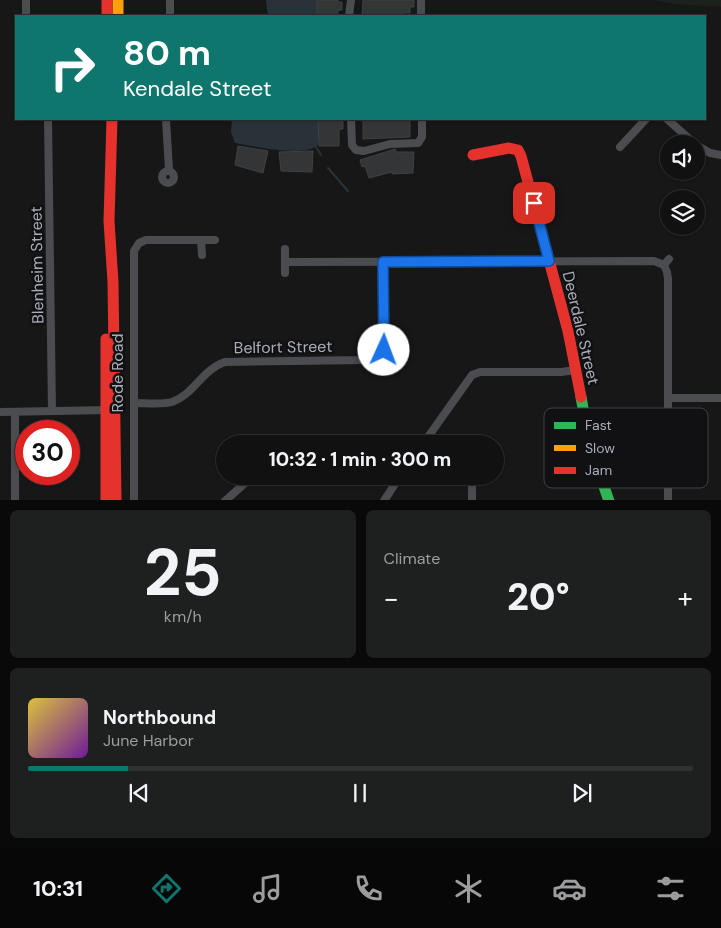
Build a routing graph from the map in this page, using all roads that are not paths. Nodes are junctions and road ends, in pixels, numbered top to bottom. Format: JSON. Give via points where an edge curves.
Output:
{"nodes":[{"id":1,"x":26,"y":0,"type":"edge"},
{"id":2,"x":107,"y":0,"type":"edge"},
{"id":3,"x":118,"y":0,"type":"edge"},
{"id":4,"x":170,"y":0,"type":"edge"},
{"id":5,"x":351,"y":0,"type":"edge"},
{"id":6,"x":421,"y":0,"type":"edge"},
{"id":7,"x":26,"y":15,"type":"edge"},
{"id":8,"x":107,"y":15,"type":"edge"},
{"id":9,"x":118,"y":15,"type":"edge"},
{"id":10,"x":170,"y":15,"type":"edge"},
{"id":11,"x":349,"y":15,"type":"edge"},
{"id":12,"x":422,"y":15,"type":"edge"},
{"id":13,"x":48,"y":120,"type":"edge"},
{"id":14,"x":112,"y":120,"type":"edge"},
{"id":15,"x":166,"y":120,"type":"edge"},
{"id":16,"x":351,"y":120,"type":"edge"},
{"id":17,"x":422,"y":120,"type":"edge"},
{"id":18,"x":645,"y":120,"type":"edge"},
{"id":19,"x":668,"y":120,"type":"edge"},
{"id":20,"x":686,"y":135,"type":"edge"},
{"id":21,"x":620,"y":147,"type":"dead end"},
{"id":22,"x":705,"y":150,"type":"edge"},
{"id":23,"x":473,"y":155,"type":"dead end"},
{"id":24,"x":721,"y":155,"type":"edge"},
{"id":25,"x":169,"y":170,"type":"dead end"},
{"id":26,"x":201,"y":240,"type":"junction"},
{"id":27,"x":215,"y":240,"type":"dead end"},
{"id":28,"x":285,"y":249,"type":"dead end"},
{"id":29,"x":202,"y":255,"type":"dead end"},
{"id":30,"x":549,"y":261,"type":"junction"},
{"id":31,"x":285,"y":262,"type":"junction"},
{"id":32,"x":383,"y":262,"type":"junction"},
{"id":33,"x":285,"y":274,"type":"dead end"},
{"id":34,"x":576,"y":370,"type":"junction"},
{"id":35,"x":668,"y":398,"type":"junction"},
{"id":36,"x":721,"y":398,"type":"edge"},
{"id":37,"x":134,"y":403,"type":"junction"},
{"id":38,"x":583,"y":408,"type":"edge"},
{"id":39,"x":668,"y":408,"type":"edge"},
{"id":40,"x":111,"y":410,"type":"junction"},
{"id":41,"x":52,"y":411,"type":"junction"},
{"id":42,"x":0,"y":412,"type":"edge"},
{"id":43,"x":15,"y":412,"type":"junction"},
{"id":44,"x":429,"y":435,"type":"edge"},
{"id":45,"x":242,"y":485,"type":"edge"},
{"id":46,"x":394,"y":485,"type":"edge"},
{"id":47,"x":472,"y":485,"type":"edge"},
{"id":48,"x":605,"y":488,"type":"edge"},
{"id":49,"x":16,"y":500,"type":"edge"},
{"id":50,"x":106,"y":500,"type":"edge"},
{"id":51,"x":116,"y":500,"type":"edge"},
{"id":52,"x":134,"y":500,"type":"edge"},
{"id":53,"x":225,"y":500,"type":"edge"},
{"id":54,"x":384,"y":500,"type":"edge"},
{"id":55,"x":472,"y":500,"type":"edge"},
{"id":56,"x":609,"y":500,"type":"edge"}],
"edges":[{"from":1,"to":7,"type":"street"},
{"from":2,"to":8,"type":"main road"},
{"from":3,"to":9,"type":"main road"},
{"from":4,"to":10,"type":"street"},
{"from":5,"to":11,"type":"street"},
{"from":6,"to":12,"type":"street"},
{"from":13,"to":41,"type":"street","name":"Blenheim Street"},
{"from":14,"to":40,"type":"main road","name":"Rode Road","via":[[109,193],[113,282]]},
{"from":15,"to":25,"type":"street"},
{"from":16,"to":17,"type":"street","via":[[352,145],[360,151],[390,144],[418,143],[422,137]]},
{"from":18,"to":21,"type":"street"},
{"from":19,"to":20,"type":"street"},
{"from":22,"to":24,"type":"street"},
{"from":23,"to":30,"type":"main road","name":"Deerdale Street","via":[[509,148],[520,152]]},
{"from":26,"to":27,"type":"street"},
{"from":26,"to":29,"type":"street"},
{"from":26,"to":37,"type":"street","name":"Rode Road","via":[[146,240],[136,247]]},
{"from":28,"to":31,"type":"street"},
{"from":30,"to":32,"type":"street"},
{"from":30,"to":34,"type":"main road","name":"Deerdale Street"},
{"from":30,"to":35,"type":"street","via":[[666,262]]},
{"from":31,"to":32,"type":"street"},
{"from":31,"to":33,"type":"street"},
{"from":32,"to":37,"type":"street","name":"Belfort Street","via":[[385,345],[379,356],[365,360],[224,362],[211,369],[175,401]]},
{"from":34,"to":38,"type":"main road","name":"Deerdale Street"},
{"from":34,"to":44,"type":"street","via":[[472,374]]},
{"from":35,"to":36,"type":"street"},
{"from":35,"to":39,"type":"street"},
{"from":37,"to":52,"type":"street","name":"Rode Road"},
{"from":40,"to":41,"type":"street"},
{"from":40,"to":50,"type":"main road","name":"Rode Road"},
{"from":40,"to":51,"type":"main road","name":"Rode Road"},
{"from":41,"to":43,"type":"street"},
{"from":42,"to":43,"type":"street"},
{"from":43,"to":49,"type":"street"},
{"from":45,"to":53,"type":"street"},
{"from":46,"to":54,"type":"street"},
{"from":47,"to":55,"type":"street"},
{"from":48,"to":56,"type":"main road","name":"Deerdale Street"}]}
